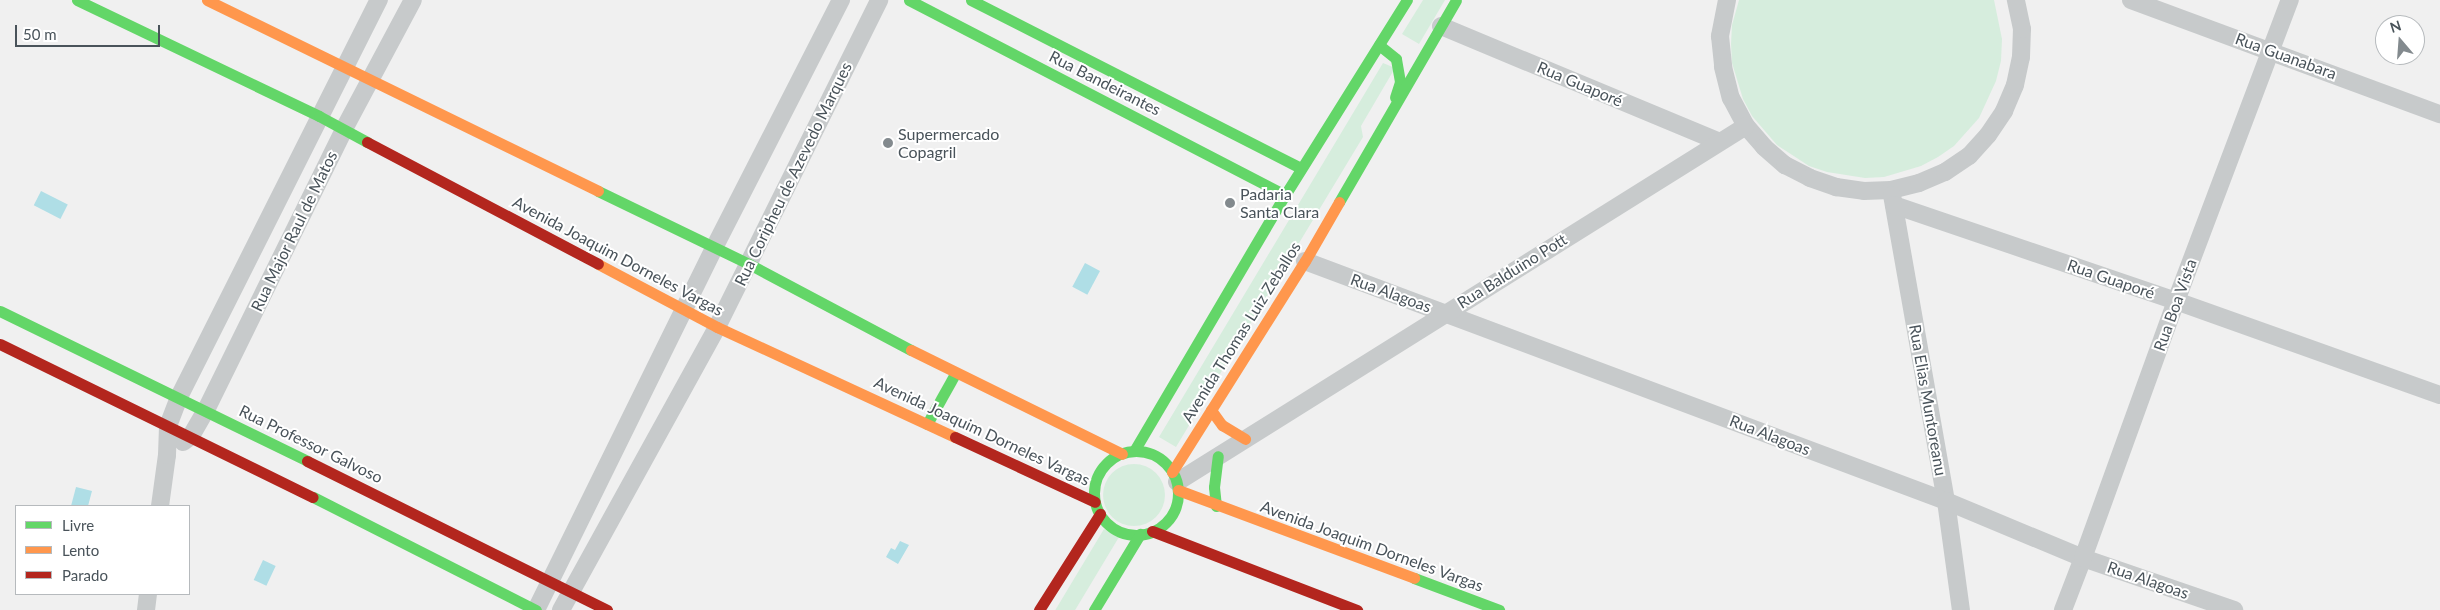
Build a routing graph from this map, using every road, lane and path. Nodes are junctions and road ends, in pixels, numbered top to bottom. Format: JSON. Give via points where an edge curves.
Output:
{"nodes":[{"id":1,"x":76,"y":0,"type":"edge"},
{"id":2,"x":208,"y":0,"type":"edge"},
{"id":3,"x":379,"y":0,"type":"edge"},
{"id":4,"x":413,"y":0,"type":"edge"},
{"id":5,"x":842,"y":0,"type":"edge"},
{"id":6,"x":879,"y":0,"type":"edge"},
{"id":7,"x":909,"y":0,"type":"edge"},
{"id":8,"x":1407,"y":0,"type":"edge"},
{"id":9,"x":1456,"y":0,"type":"edge"},
{"id":10,"x":1727,"y":0,"type":"edge"},
{"id":11,"x":2016,"y":0,"type":"edge"},
{"id":12,"x":2131,"y":0,"type":"edge"},
{"id":13,"x":2290,"y":0,"type":"edge"},
{"id":14,"x":966,"y":10,"type":"edge"},
{"id":15,"x":1441,"y":26,"type":"junction"},
{"id":16,"x":1379,"y":45,"type":"junction"},
{"id":17,"x":2270,"y":50,"type":"junction"},
{"id":18,"x":1046,"y":55,"type":"junction"},
{"id":19,"x":345,"y":67,"type":"junction"},
{"id":20,"x":371,"y":80,"type":"junction"},
{"id":21,"x":1390,"y":112,"type":"junction"},
{"id":22,"x":2440,"y":114,"type":"edge"},
{"id":23,"x":319,"y":116,"type":"junction"},
{"id":24,"x":1746,"y":126,"type":"junction"},
{"id":25,"x":344,"y":129,"type":"junction"},
{"id":26,"x":1232,"y":133,"type":"junction"},
{"id":27,"x":1719,"y":142,"type":"junction"},
{"id":28,"x":1218,"y":160,"type":"junction"},
{"id":29,"x":1301,"y":168,"type":"junction"},
{"id":30,"x":1285,"y":195,"type":"junction"},
{"id":31,"x":1892,"y":197,"type":"junction"},
{"id":32,"x":714,"y":248,"type":"junction"},
{"id":33,"x":1305,"y":261,"type":"junction"},
{"id":34,"x":749,"y":264,"type":"junction"},
{"id":35,"x":2176,"y":301,"type":"junction"},
{"id":36,"x":683,"y":310,"type":"junction"},
{"id":37,"x":0,"y":311,"type":"edge"},
{"id":38,"x":1444,"y":313,"type":"junction"},
{"id":39,"x":717,"y":327,"type":"junction"},
{"id":40,"x":0,"y":344,"type":"edge"},
{"id":41,"x":79,"y":349,"type":"junction"},
{"id":42,"x":955,"y":374,"type":"junction"},
{"id":43,"x":66,"y":376,"type":"junction"},
{"id":44,"x":2440,"y":395,"type":"edge"},
{"id":45,"x":179,"y":397,"type":"junction"},
{"id":46,"x":206,"y":410,"type":"junction"},
{"id":47,"x":1211,"y":410,"type":"junction"},
{"id":48,"x":927,"y":424,"type":"junction"},
{"id":49,"x":168,"y":426,"type":"junction"},
{"id":50,"x":190,"y":436,"type":"junction"},
{"id":51,"x":1245,"y":439,"type":"junction"},
{"id":52,"x":1134,"y":451,"type":"junction"},
{"id":53,"x":1122,"y":454,"type":"junction"},
{"id":54,"x":167,"y":455,"type":"junction"},
{"id":55,"x":1218,"y":456,"type":"junction"},
{"id":56,"x":1175,"y":481,"type":"junction"},
{"id":57,"x":385,"y":499,"type":"junction"},
{"id":58,"x":1946,"y":501,"type":"junction"},
{"id":59,"x":1095,"y":502,"type":"junction"},
{"id":60,"x":160,"y":505,"type":"edge"},
{"id":61,"x":1216,"y":506,"type":"junction"},
{"id":62,"x":1100,"y":514,"type":"junction"},
{"id":63,"x":370,"y":526,"type":"junction"},
{"id":64,"x":1146,"y":533,"type":"junction"},
{"id":65,"x":2083,"y":558,"type":"junction"},
{"id":66,"x":550,"y":581,"type":"junction"},
{"id":67,"x":572,"y":592,"type":"junction"},
{"id":68,"x":148,"y":595,"type":"edge"},
{"id":69,"x":146,"y":610,"type":"edge"},
{"id":70,"x":536,"y":610,"type":"edge"},
{"id":71,"x":561,"y":610,"type":"edge"},
{"id":72,"x":607,"y":610,"type":"edge"},
{"id":73,"x":1039,"y":610,"type":"edge"},
{"id":74,"x":1094,"y":610,"type":"edge"},
{"id":75,"x":1357,"y":610,"type":"edge"},
{"id":76,"x":1500,"y":610,"type":"edge"},
{"id":77,"x":1961,"y":610,"type":"edge"},
{"id":78,"x":2062,"y":610,"type":"edge"},
{"id":79,"x":2234,"y":610,"type":"edge"}],
"edges":[{"from":1,"to":23,"type":"street","name":"Avenida Joaquim Dorneles Vargas"},
{"from":2,"to":19,"type":"street"},
{"from":3,"to":19,"type":"street","name":"Rua Major Raul de Matos"},
{"from":4,"to":20,"type":"street","name":"Rua Major Raul de Matos"},
{"from":5,"to":32,"type":"street","name":"Rua Coripheu de Azevedo Marques"},
{"from":6,"to":34,"type":"street","name":"Rua Coripheu de Azevedo Marques"},
{"from":7,"to":14,"type":"street","name":"Rua Bandeirantes"},
{"from":8,"to":16,"type":"street","name":"Avenida Thomas Luiz Zeballos"},
{"from":9,"to":15,"type":"street","name":"Avenida Thomas Luiz Zeballos"},
{"from":10,"to":24,"type":"street","via":[[1720,36],[1723,67],[1731,98]]},
{"from":11,"to":31,"type":"street","via":[[2022,29],[2021,57],[2015,85],[2004,111],[1969,156],[1945,172]]},
{"from":12,"to":17,"type":"street","name":"Rua Guanabara"},
{"from":13,"to":17,"type":"street","name":"Rua Boa Vista"},
{"from":14,"to":18,"type":"street","name":"Rua Bandeirantes"},
{"from":14,"to":18,"type":"street","name":"Rua Bandeirantes"},
{"from":15,"to":21,"type":"street","name":"Avenida Thomas Luiz Zeballos"},
{"from":15,"to":27,"type":"street","name":"Rua Guaporé"},
{"from":16,"to":21,"type":"street","via":[[1396,59],[1399,69],[1400,82]]},
{"from":16,"to":29,"type":"street","name":"Avenida Thomas Luiz Zeballos"},
{"from":17,"to":22,"type":"street","name":"Rua Guanabara"},
{"from":17,"to":35,"type":"street","name":"Rua Boa Vista"},
{"from":18,"to":26,"type":"street","name":"Rua Bandeirantes"},
{"from":18,"to":28,"type":"street","name":"Rua Bandeirantes"},
{"from":19,"to":20,"type":"street"},
{"from":19,"to":23,"type":"street","name":"Rua Major Raul de Matos"},
{"from":20,"to":25,"type":"street","name":"Rua Major Raul de Matos"},
{"from":20,"to":32,"type":"street"},
{"from":21,"to":33,"type":"street","name":"Avenida Thomas Luiz Zeballos"},
{"from":23,"to":25,"type":"street","name":"Avenida Joaquim Dorneles Vargas"},
{"from":23,"to":45,"type":"street","name":"Rua Major Raul de Matos"},
{"from":24,"to":27,"type":"street","name":"Rua Balduino Pott"},
{"from":24,"to":31,"type":"street","via":[[1778,159],[1810,178],[1836,187]]},
{"from":25,"to":36,"type":"street","name":"Avenida Joaquim Dorneles Vargas"},
{"from":25,"to":46,"type":"street","name":"Rua Major Raul de Matos"},
{"from":26,"to":28,"type":"street"},
{"from":26,"to":29,"type":"street","name":"Rua Bandeirantes"},
{"from":27,"to":38,"type":"street","name":"Rua Balduino Pott"},
{"from":28,"to":30,"type":"street","name":"Rua Bandeirantes"},
{"from":29,"to":30,"type":"street","name":"Avenida Thomas Luiz Zeballos"},
{"from":30,"to":52,"type":"street","name":"Avenida Thomas Luiz Zeballos"},
{"from":31,"to":35,"type":"street","name":"Rua Guaporé"},
{"from":31,"to":58,"type":"street","name":"Rua Elias Muntoreanu"},
{"from":32,"to":34,"type":"street"},
{"from":32,"to":36,"type":"street","name":"Rua Coripheu de Azevedo Marques"},
{"from":33,"to":38,"type":"street","name":"Rua Alagoas"},
{"from":33,"to":47,"type":"street","name":"Avenida Thomas Luiz Zeballos"},
{"from":34,"to":39,"type":"street","name":"Rua Coripheu de Azevedo Marques"},
{"from":34,"to":42,"type":"street"},
{"from":35,"to":44,"type":"street","name":"Rua Guaporé"},
{"from":35,"to":65,"type":"street","name":"Rua Boa Vista"},
{"from":36,"to":39,"type":"street","name":"Avenida Joaquim Dorneles Vargas"},
{"from":36,"to":66,"type":"street","name":"Rua Coripheu de Azevedo Marques"},
{"from":37,"to":41,"type":"street","name":"Rua Professor Galvoso"},
{"from":38,"to":51,"type":"street","name":"Rua Balduino Pott"},
{"from":38,"to":58,"type":"street","name":"Rua Alagoas"},
{"from":39,"to":48,"type":"street","name":"Avenida Joaquim Dorneles Vargas"},
{"from":39,"to":67,"type":"street","name":"Rua Coripheu de Azevedo Marques"},
{"from":40,"to":43,"type":"street"},
{"from":41,"to":43,"type":"street"},
{"from":41,"to":45,"type":"street","name":"Rua Professor Galvoso"},
{"from":42,"to":48,"type":"street"},
{"from":42,"to":53,"type":"street"},
{"from":43,"to":49,"type":"street"},
{"from":45,"to":46,"type":"street","name":"Rua Professor Galvoso"},
{"from":45,"to":49,"type":"street","name":"Rua Major Raul de Matos"},
{"from":46,"to":50,"type":"street","name":"Rua Major Raul de Matos"},
{"from":46,"to":57,"type":"street","name":"Rua Professor Galvoso"},
{"from":47,"to":51,"type":"street","via":[[1222,425]]},
{"from":47,"to":56,"type":"street","name":"Avenida Thomas Luiz Zeballos"},
{"from":48,"to":59,"type":"street","name":"Avenida Joaquim Dorneles Vargas"},
{"from":49,"to":50,"type":"street"},
{"from":49,"to":54,"type":"street","name":"Rua Major Raul de Matos"},
{"from":50,"to":54,"type":"street","name":"Rua Major Raul de Matos"},
{"from":50,"to":63,"type":"street"},
{"from":51,"to":55,"type":"street","name":"Rua Balduino Pott"},
{"from":52,"to":53,"type":"street"},
{"from":52,"to":56,"type":"street","name":"Avenida Joaquim Dorneles Vargas","via":[[1153,455],[1166,463]]},
{"from":53,"to":59,"type":"street","via":[[1110,460],[1100,472],[1095,486]]},
{"from":54,"to":60,"type":"street","name":"Rua Major Raul de Matos"},
{"from":55,"to":56,"type":"street","name":"Rua Balduino Pott"},
{"from":55,"to":61,"type":"street","via":[[1214,487]]},
{"from":56,"to":61,"type":"street","name":"Avenida Joaquim Dorneles Vargas"},
{"from":56,"to":64,"type":"street","name":"Avenida Thomas Luiz Zeballos","via":[[1177,502],[1172,514],[1163,524]]},
{"from":57,"to":63,"type":"street"},
{"from":57,"to":66,"type":"street","name":"Rua Professor Galvoso"},
{"from":58,"to":65,"type":"street","name":"Rua Alagoas"},
{"from":58,"to":77,"type":"street","name":"Rua Elias Muntoreanu"},
{"from":59,"to":62,"type":"street","name":"Avenida Joaquim Dorneles Vargas"},
{"from":61,"to":76,"type":"street","name":"Avenida Joaquim Dorneles Vargas"},
{"from":62,"to":64,"type":"street","name":"Avenida Joaquim Dorneles Vargas","via":[[1119,531]]},
{"from":62,"to":73,"type":"street"},
{"from":63,"to":70,"type":"street"},
{"from":64,"to":74,"type":"street","name":"Avenida Thomas Luiz Zeballos"},
{"from":64,"to":75,"type":"street","name":"Avenida Joaquim Dorneles Vargas"},
{"from":65,"to":78,"type":"street","name":"Rua Boa Vista"},
{"from":65,"to":79,"type":"street","name":"Rua Alagoas"},
{"from":66,"to":67,"type":"street","name":"Rua Professor Galvoso"},
{"from":66,"to":70,"type":"street","name":"Rua Coripheu de Azevedo Marques"},
{"from":67,"to":71,"type":"street","name":"Rua Coripheu de Azevedo Marques"},
{"from":67,"to":72,"type":"street","name":"Rua Professor Galvoso"},
{"from":68,"to":69,"type":"street"}]}
